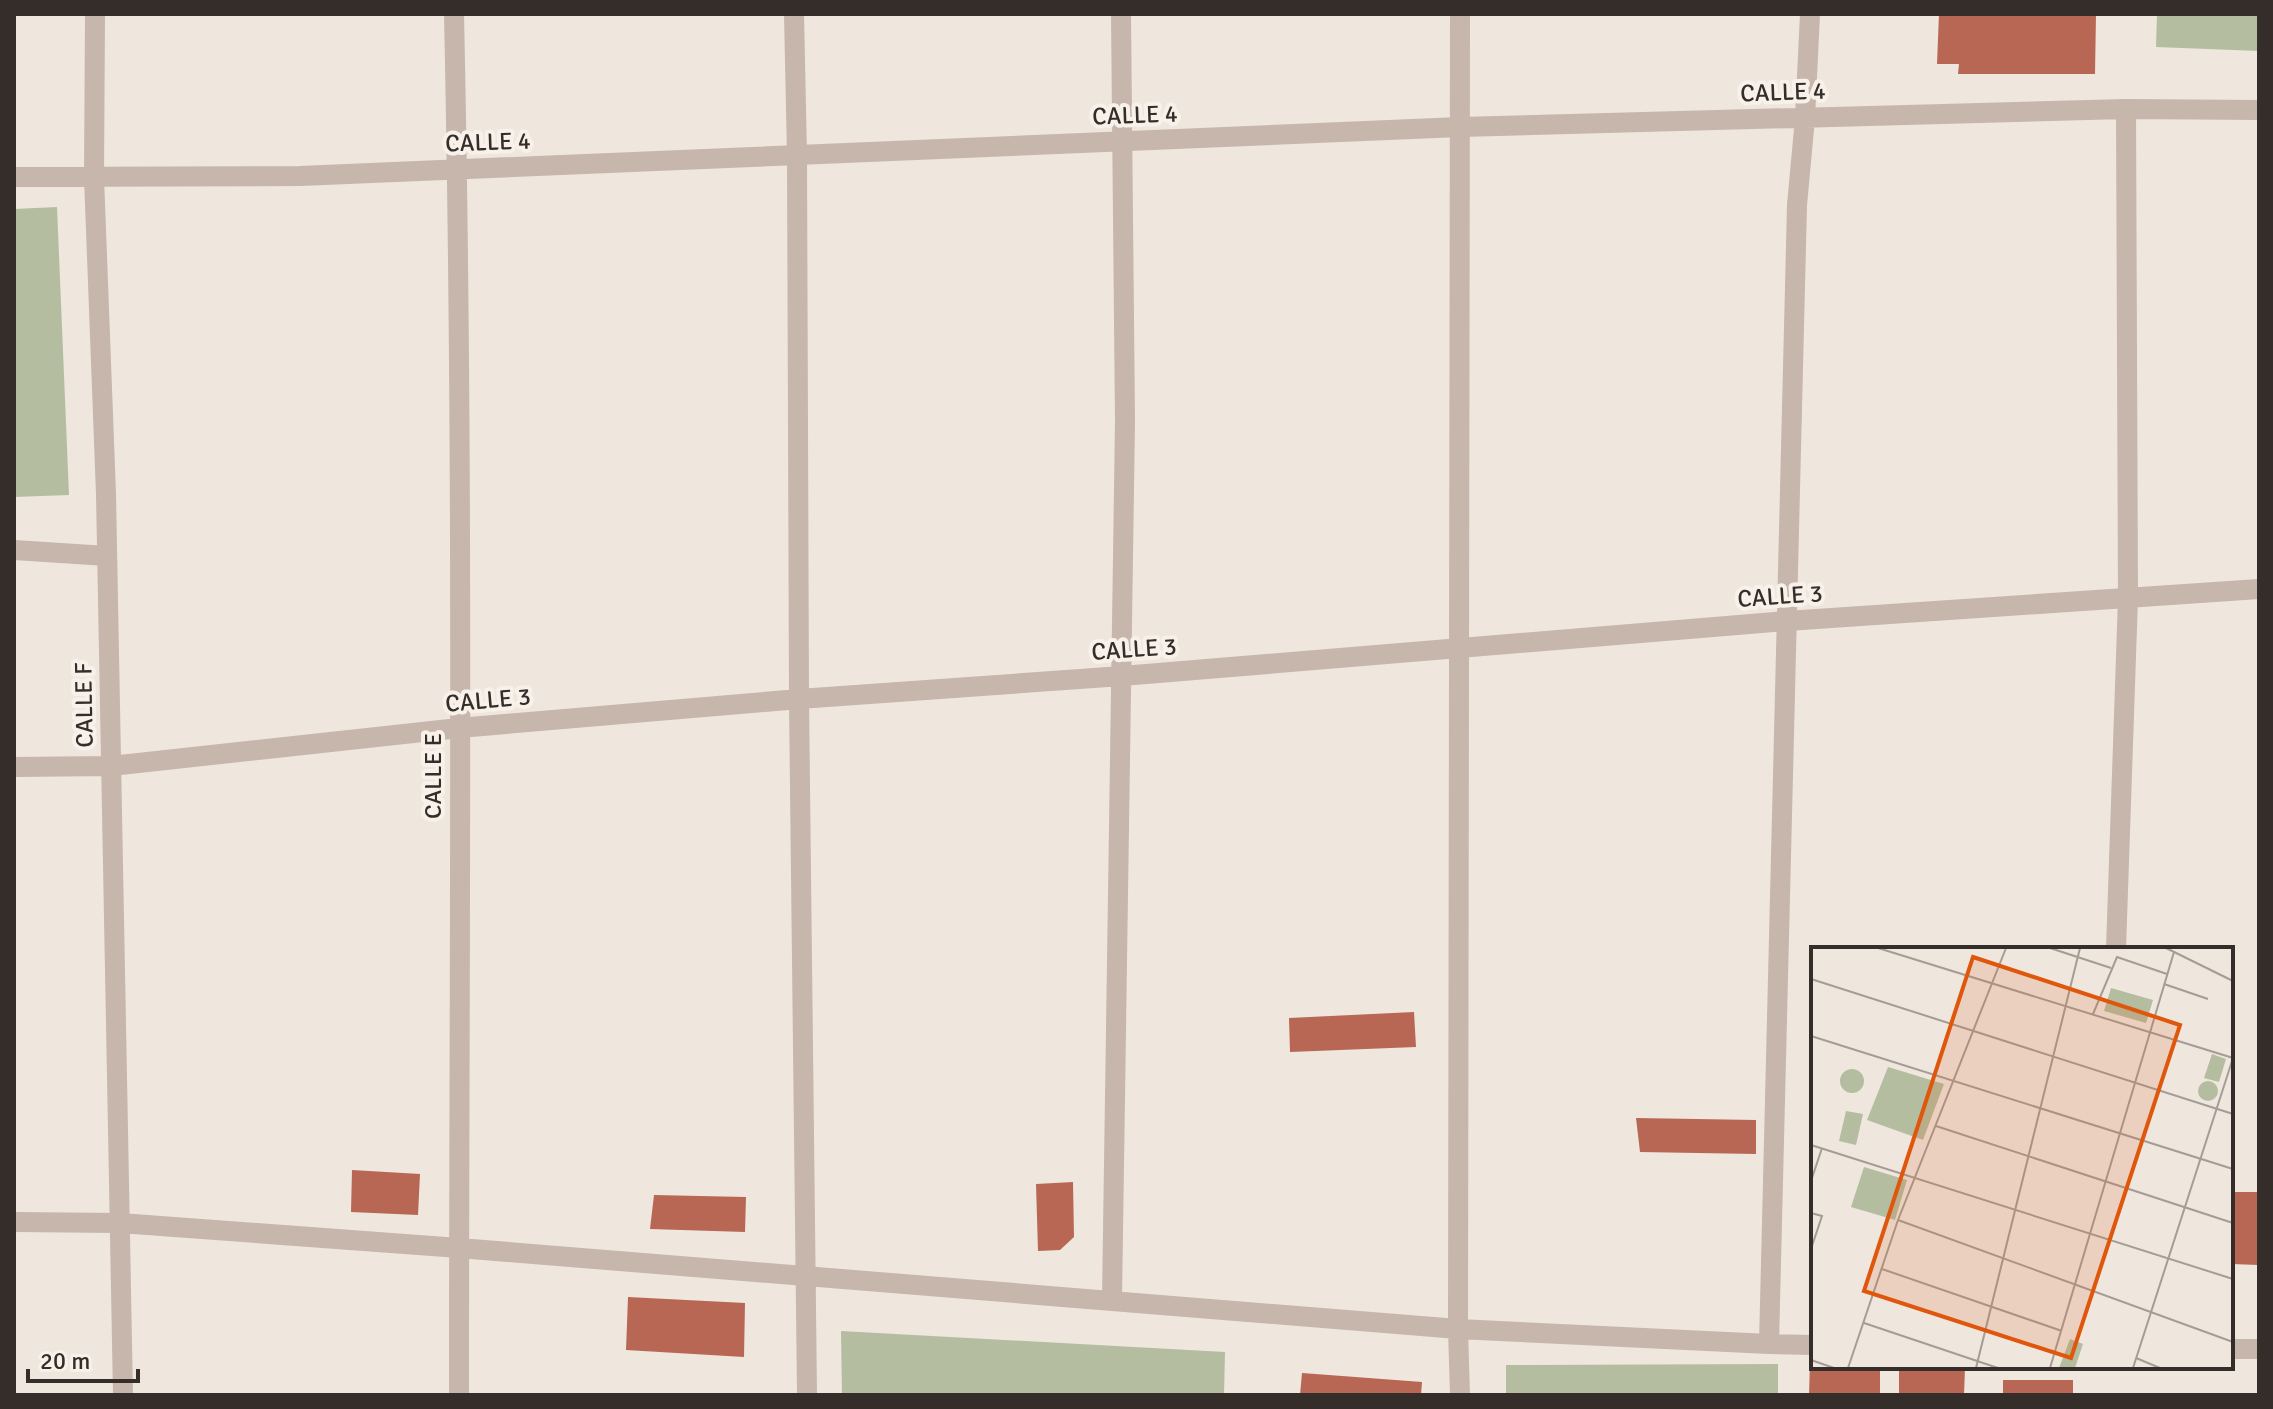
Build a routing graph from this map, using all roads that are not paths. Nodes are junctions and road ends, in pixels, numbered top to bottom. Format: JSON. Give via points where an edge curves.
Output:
{"nodes":[{"id":1,"x":95,"y":14,"type":"edge"},
{"id":2,"x":454,"y":14,"type":"edge"},
{"id":3,"x":794,"y":14,"type":"edge"},
{"id":4,"x":1121,"y":14,"type":"edge"},
{"id":5,"x":1460,"y":14,"type":"edge"},
{"id":6,"x":1810,"y":14,"type":"edge"},
{"id":7,"x":2126,"y":109,"type":"junction"},
{"id":8,"x":2259,"y":110,"type":"edge"},
{"id":9,"x":1805,"y":118,"type":"junction"},
{"id":10,"x":1460,"y":127,"type":"junction"},
{"id":11,"x":1121,"y":141,"type":"junction"},
{"id":12,"x":797,"y":155,"type":"junction"},
{"id":13,"x":457,"y":170,"type":"junction"},
{"id":14,"x":14,"y":177,"type":"edge"},
{"id":15,"x":94,"y":177,"type":"junction"},
{"id":16,"x":14,"y":550,"type":"edge"},
{"id":17,"x":107,"y":556,"type":"junction"},
{"id":18,"x":2259,"y":589,"type":"edge"},
{"id":19,"x":2128,"y":598,"type":"junction"},
{"id":20,"x":1787,"y":621,"type":"junction"},
{"id":21,"x":1459,"y":648,"type":"junction"},
{"id":22,"x":1122,"y":676,"type":"junction"},
{"id":23,"x":799,"y":699,"type":"junction"},
{"id":24,"x":459,"y":728,"type":"junction"},
{"id":25,"x":111,"y":766,"type":"junction"},
{"id":26,"x":14,"y":767,"type":"edge"},
{"id":27,"x":2116,"y":947,"type":"edge"},
{"id":28,"x":14,"y":1222,"type":"edge"},
{"id":29,"x":120,"y":1223,"type":"junction"},
{"id":30,"x":459,"y":1248,"type":"junction"},
{"id":31,"x":807,"y":1275,"type":"junction"},
{"id":32,"x":1112,"y":1300,"type":"junction"},
{"id":33,"x":1458,"y":1329,"type":"junction"},
{"id":34,"x":1769,"y":1344,"type":"junction"},
{"id":35,"x":1811,"y":1345,"type":"edge"},
{"id":36,"x":2233,"y":1349,"type":"edge"},
{"id":37,"x":2259,"y":1349,"type":"edge"},
{"id":38,"x":123,"y":1395,"type":"edge"},
{"id":39,"x":459,"y":1395,"type":"edge"},
{"id":40,"x":807,"y":1395,"type":"edge"},
{"id":41,"x":1460,"y":1395,"type":"edge"}],
"edges":[{"from":1,"to":15,"type":"street","name":"CALLE F"},
{"from":2,"to":13,"type":"street","name":"CALLE E"},
{"from":3,"to":12,"type":"street"},
{"from":4,"to":11,"type":"street"},
{"from":5,"to":10,"type":"street"},
{"from":6,"to":9,"type":"street"},
{"from":7,"to":8,"type":"street","name":"CALLE 4"},
{"from":7,"to":9,"type":"street","name":"CALLE 4"},
{"from":7,"to":19,"type":"street"},
{"from":9,"to":10,"type":"street","name":"CALLE 4"},
{"from":9,"to":20,"type":"street","via":[[1797,205]]},
{"from":10,"to":11,"type":"street","name":"CALLE 4"},
{"from":10,"to":21,"type":"street"},
{"from":11,"to":12,"type":"street","name":"CALLE 4"},
{"from":11,"to":22,"type":"street"},
{"from":12,"to":13,"type":"street","name":"CALLE 4"},
{"from":12,"to":23,"type":"street"},
{"from":13,"to":15,"type":"street","name":"CALLE 4"},
{"from":13,"to":24,"type":"street","name":"CALLE E"},
{"from":14,"to":15,"type":"street","name":"CALLE 4"},
{"from":15,"to":17,"type":"street","name":"CALLE F"},
{"from":16,"to":17,"type":"street"},
{"from":17,"to":25,"type":"street","name":"CALLE F"},
{"from":18,"to":19,"type":"street","name":"CALLE 3"},
{"from":19,"to":20,"type":"street","name":"CALLE 3"},
{"from":19,"to":27,"type":"street"},
{"from":20,"to":21,"type":"street","name":"CALLE 3"},
{"from":20,"to":34,"type":"street"},
{"from":21,"to":22,"type":"street","name":"CALLE 3"},
{"from":21,"to":33,"type":"street"},
{"from":22,"to":23,"type":"street","name":"CALLE 3"},
{"from":22,"to":32,"type":"street"},
{"from":23,"to":24,"type":"street","name":"CALLE 3"},
{"from":23,"to":31,"type":"street"},
{"from":24,"to":25,"type":"street","name":"CALLE 3"},
{"from":24,"to":30,"type":"street","name":"CALLE E"},
{"from":25,"to":26,"type":"street","name":"CALLE 3"},
{"from":25,"to":29,"type":"street","name":"CALLE F"},
{"from":28,"to":29,"type":"street"},
{"from":29,"to":30,"type":"street"},
{"from":29,"to":38,"type":"street","name":"CALLE F"},
{"from":30,"to":31,"type":"street"},
{"from":30,"to":39,"type":"street","name":"CALLE E"},
{"from":31,"to":32,"type":"street"},
{"from":31,"to":40,"type":"street"},
{"from":32,"to":33,"type":"street"},
{"from":33,"to":34,"type":"street"},
{"from":33,"to":41,"type":"street"},
{"from":34,"to":35,"type":"street"},
{"from":36,"to":37,"type":"street"}]}
